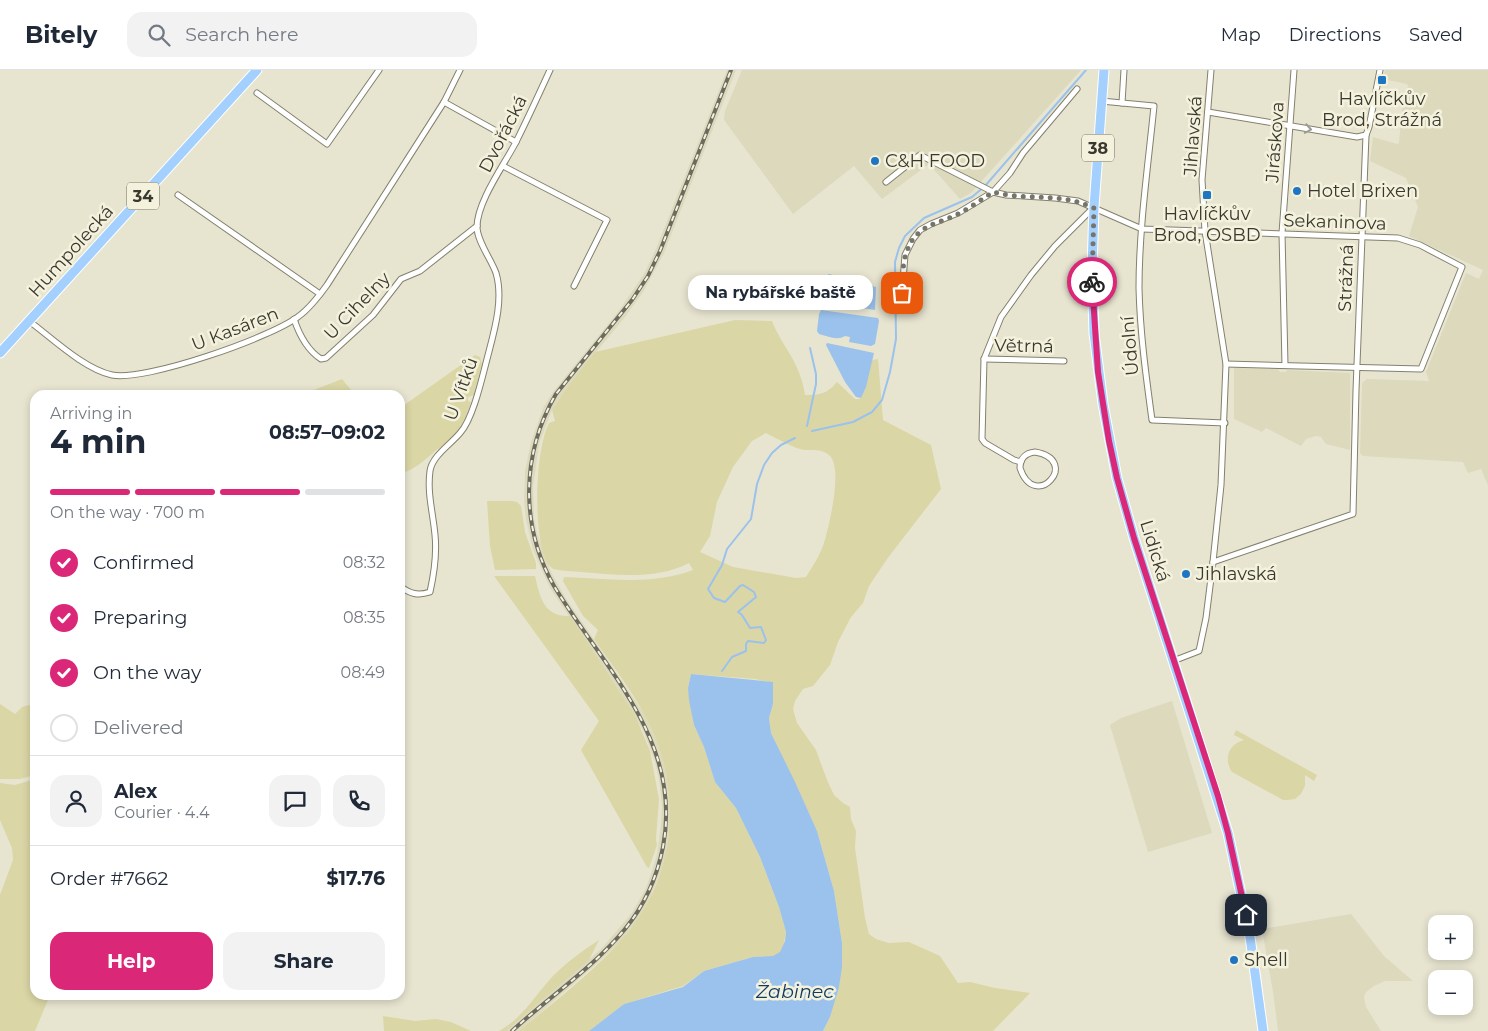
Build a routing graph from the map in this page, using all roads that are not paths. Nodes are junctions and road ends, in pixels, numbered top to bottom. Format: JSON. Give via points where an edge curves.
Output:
{"nodes":[{"id":1,"x":257,"y":70,"type":"edge"},
{"id":2,"x":379,"y":70,"type":"edge"},
{"id":3,"x":460,"y":70,"type":"edge"},
{"id":4,"x":550,"y":70,"type":"edge"},
{"id":5,"x":1104,"y":70,"type":"edge"},
{"id":6,"x":1124,"y":70,"type":"edge"},
{"id":7,"x":1211,"y":70,"type":"edge"},
{"id":8,"x":1294,"y":70,"type":"edge"},
{"id":9,"x":1380,"y":70,"type":"edge"},
{"id":10,"x":1077,"y":89,"type":"dead end"},
{"id":11,"x":257,"y":93,"type":"dead end"},
{"id":12,"x":1101,"y":101,"type":"junction"},
{"id":13,"x":444,"y":102,"type":"junction"},
{"id":14,"x":1122,"y":103,"type":"junction"},
{"id":15,"x":1208,"y":112,"type":"junction"},
{"id":16,"x":1289,"y":126,"type":"junction"},
{"id":17,"x":1366,"y":135,"type":"junction"},
{"id":18,"x":516,"y":142,"type":"junction"},
{"id":19,"x":503,"y":166,"type":"junction"},
{"id":20,"x":886,"y":182,"type":"dead end"},
{"id":21,"x":993,"y":192,"type":"junction"},
{"id":22,"x":178,"y":195,"type":"dead end"},
{"id":23,"x":1094,"y":208,"type":"junction"},
{"id":24,"x":479,"y":210,"type":"joint"},
{"id":25,"x":477,"y":226,"type":"junction"},
{"id":26,"x":1142,"y":229,"type":"junction"},
{"id":27,"x":1205,"y":231,"type":"junction"},
{"id":28,"x":1282,"y":233,"type":"junction"},
{"id":29,"x":1361,"y":236,"type":"junction"},
{"id":30,"x":574,"y":286,"type":"dead end"},
{"id":31,"x":902,"y":293,"type":"dead end"},
{"id":32,"x":320,"y":294,"type":"junction"},
{"id":33,"x":294,"y":319,"type":"junction"},
{"id":34,"x":29,"y":321,"type":"junction"},
{"id":35,"x":0,"y":353,"type":"edge"},
{"id":36,"x":984,"y":359,"type":"junction"},
{"id":37,"x":1064,"y":361,"type":"dead end"},
{"id":38,"x":1226,"y":364,"type":"junction"},
{"id":39,"x":1285,"y":365,"type":"junction"},
{"id":40,"x":1357,"y":368,"type":"junction"},
{"id":41,"x":1225,"y":423,"type":"junction"},
{"id":42,"x":1021,"y":462,"type":"junction"},
{"id":43,"x":1213,"y":562,"type":"junction"},
{"id":44,"x":405,"y":590,"type":"edge"},
{"id":45,"x":1173,"y":661,"type":"junction"},
{"id":46,"x":1263,"y":1031,"type":"edge"}],
"edges":[{"from":1,"to":34,"type":"main road","name":"Humpolecká","number":"34"},
{"from":2,"to":11,"type":"street","via":[[327,144]]},
{"from":3,"to":13,"type":"street","name":"U Kasáren"},
{"from":4,"to":18,"type":"street","name":"Dvořácká"},
{"from":5,"to":12,"type":"main road","name":"Lidická","number":"38"},
{"from":6,"to":14,"type":"street"},
{"from":7,"to":15,"type":"street","name":"Jihlavská"},
{"from":8,"to":16,"type":"street","name":"Jiráskova"},
{"from":9,"to":17,"type":"street","name":"Strážná"},
{"from":10,"to":21,"type":"street"},
{"from":12,"to":14,"type":"street"},
{"from":12,"to":23,"type":"main road","name":"Lidická","number":"38"},
{"from":13,"to":18,"type":"street"},
{"from":13,"to":32,"type":"street","name":"U Kasáren"},
{"from":14,"to":26,"type":"street","name":"Údolní","via":[[1154,106]]},
{"from":15,"to":16,"type":"street"},
{"from":15,"to":27,"type":"street","name":"Jihlavská","via":[[1202,174]]},
{"from":16,"to":17,"type":"street","one_way":true,"via":[[1357,137]]},
{"from":16,"to":28,"type":"street","name":"Jiráskova"},
{"from":17,"to":29,"type":"street","name":"Strážná"},
{"from":18,"to":19,"type":"street","name":"Dvořácká"},
{"from":19,"to":24,"type":"street","name":"Dvořácká"},
{"from":19,"to":30,"type":"street","via":[[607,220]]},
{"from":20,"to":21,"type":"street","name":"Sekaninova","via":[[920,155]]},
{"from":21,"to":23,"type":"street","name":"Sekaninova","via":[[1078,201]]},
{"from":21,"to":31,"type":"street","via":[[958,214],[920,230],[905,255]]},
{"from":22,"to":32,"type":"street"},
{"from":23,"to":26,"type":"street","name":"Sekaninova"},
{"from":23,"to":36,"type":"street","via":[[1031,275],[1001,317]]},
{"from":23,"to":45,"type":"main road","name":"Lidická","number":"38","via":[[1094,333],[1109,441],[1128,520]]},
{"from":24,"to":25,"type":"street","name":"U Vítků"},
{"from":25,"to":33,"type":"street","name":"U Cihelny","via":[[420,271],[401,279],[373,315],[326,358],[321,359],[313,352],[302,338]]},
{"from":25,"to":44,"type":"street","name":"U Vítků","via":[[496,274],[497,310],[487,359],[469,418],[462,432],[430,468],[428,487],[435,536],[430,592],[421,595]]},
{"from":26,"to":27,"type":"street","name":"Sekaninova"},
{"from":26,"to":41,"type":"street","name":"Údolní","via":[[1143,351],[1152,420]]},
{"from":27,"to":28,"type":"street","name":"Sekaninova"},
{"from":27,"to":38,"type":"street","name":"Jihlavská"},
{"from":28,"to":29,"type":"street","name":"Sekaninova"},
{"from":28,"to":39,"type":"street","name":"Jiráskova"},
{"from":29,"to":40,"type":"street","name":"Strážná"},
{"from":29,"to":40,"type":"street","name":"Sekaninova","via":[[1405,240],[1462,267],[1421,369]]},
{"from":32,"to":33,"type":"street","name":"U Kasáren"},
{"from":33,"to":34,"type":"street","name":"U Kasáren","via":[[178,365],[121,376],[90,367]]},
{"from":34,"to":35,"type":"main road","number":"34"},
{"from":36,"to":37,"type":"street","name":"Větrná"},
{"from":36,"to":42,"type":"street","via":[[982,439],[985,444]]},
{"from":38,"to":39,"type":"street"},
{"from":38,"to":41,"type":"street","name":"Jihlavská"},
{"from":39,"to":40,"type":"street"},
{"from":40,"to":43,"type":"street","name":"Strážná","via":[[1353,514]]},
{"from":41,"to":43,"type":"street","name":"Jihlavská"},
{"from":42,"to":42,"type":"street","via":[[1030,452],[1046,455],[1056,467],[1054,478],[1042,486],[1033,484],[1023,476]]},
{"from":43,"to":45,"type":"street","name":"Jihlavská","via":[[1199,651]]},
{"from":45,"to":46,"type":"main road","name":"Lidická","number":"38","via":[[1228,833],[1249,930]]}]}
